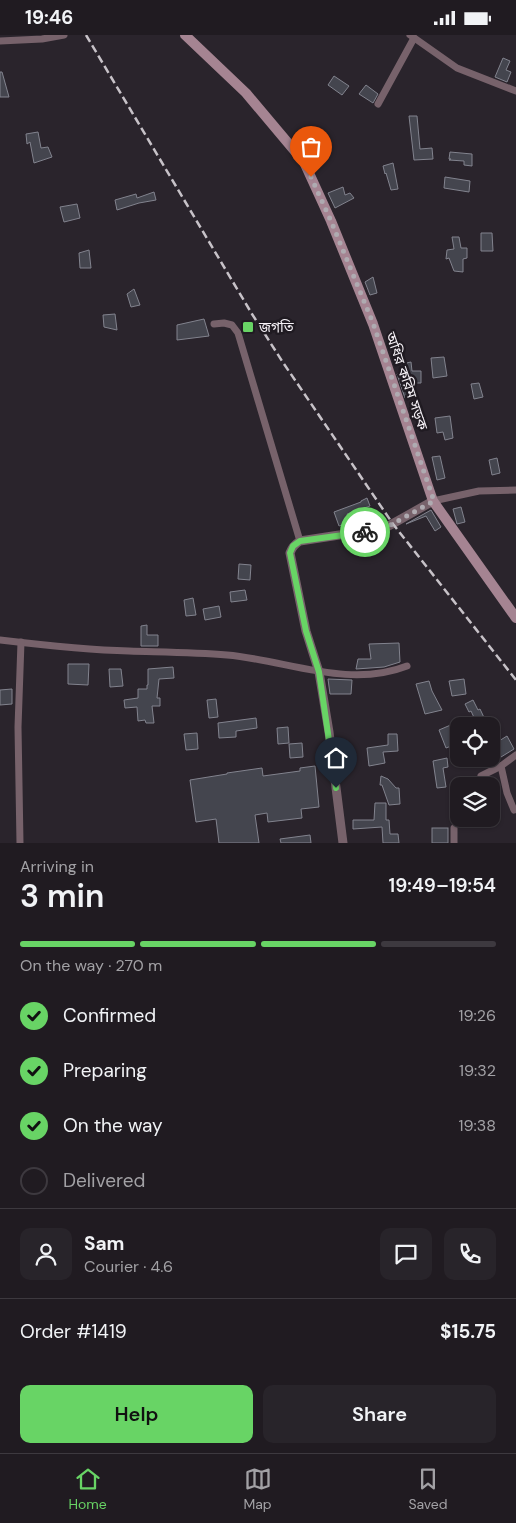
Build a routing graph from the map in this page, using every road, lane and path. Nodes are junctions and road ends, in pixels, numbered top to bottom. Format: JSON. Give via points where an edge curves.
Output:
{"nodes":[{"id":1,"x":64,"y":35,"type":"edge"},
{"id":2,"x":185,"y":35,"type":"edge"},
{"id":3,"x":412,"y":37,"type":"edge"},
{"id":4,"x":0,"y":41,"type":"edge"},
{"id":5,"x":516,"y":91,"type":"edge"},
{"id":6,"x":378,"y":104,"type":"dead end"},
{"id":7,"x":214,"y":324,"type":"dead end"},
{"id":8,"x":516,"y":490,"type":"edge"},
{"id":9,"x":434,"y":501,"type":"junction"},
{"id":10,"x":300,"y":541,"type":"junction"},
{"id":11,"x":516,"y":618,"type":"edge"},
{"id":12,"x":0,"y":640,"type":"edge"},
{"id":13,"x":21,"y":642,"type":"junction"},
{"id":14,"x":407,"y":666,"type":"dead end"},
{"id":15,"x":319,"y":672,"type":"junction"},
{"id":16,"x":516,"y":755,"type":"edge"},
{"id":17,"x":501,"y":766,"type":"junction"},
{"id":18,"x":480,"y":776,"type":"dead end"},
{"id":19,"x":514,"y":810,"type":"dead end"},
{"id":20,"x":454,"y":828,"type":"dead end"},
{"id":21,"x":20,"y":843,"type":"edge"},
{"id":22,"x":343,"y":843,"type":"edge"},
{"id":23,"x":454,"y":843,"type":"edge"}],
"edges":[{"from":1,"to":4,"type":"street"},
{"from":2,"to":9,"type":"main road","name":"অধির করিম সড়ক","via":[[246,93],[304,163],[373,323]]},
{"from":3,"to":5,"type":"street","via":[[456,68]]},
{"from":3,"to":6,"type":"street"},
{"from":7,"to":10,"type":"street","via":[[232,325],[238,333]]},
{"from":8,"to":9,"type":"street","via":[[479,491]]},
{"from":9,"to":10,"type":"street","via":[[385,528]]},
{"from":9,"to":11,"type":"main road","name":"অধির করিম সড়ক"},
{"from":10,"to":15,"type":"street","via":[[290,553],[306,631]]},
{"from":12,"to":13,"type":"street"},
{"from":13,"to":15,"type":"street","via":[[229,655]]},
{"from":13,"to":21,"type":"street","via":[[18,727]]},
{"from":14,"to":15,"type":"street","via":[[369,675]]},
{"from":15,"to":22,"type":"street"},
{"from":16,"to":17,"type":"street"},
{"from":17,"to":18,"type":"street"},
{"from":17,"to":19,"type":"street"},
{"from":20,"to":23,"type":"street"}]}
